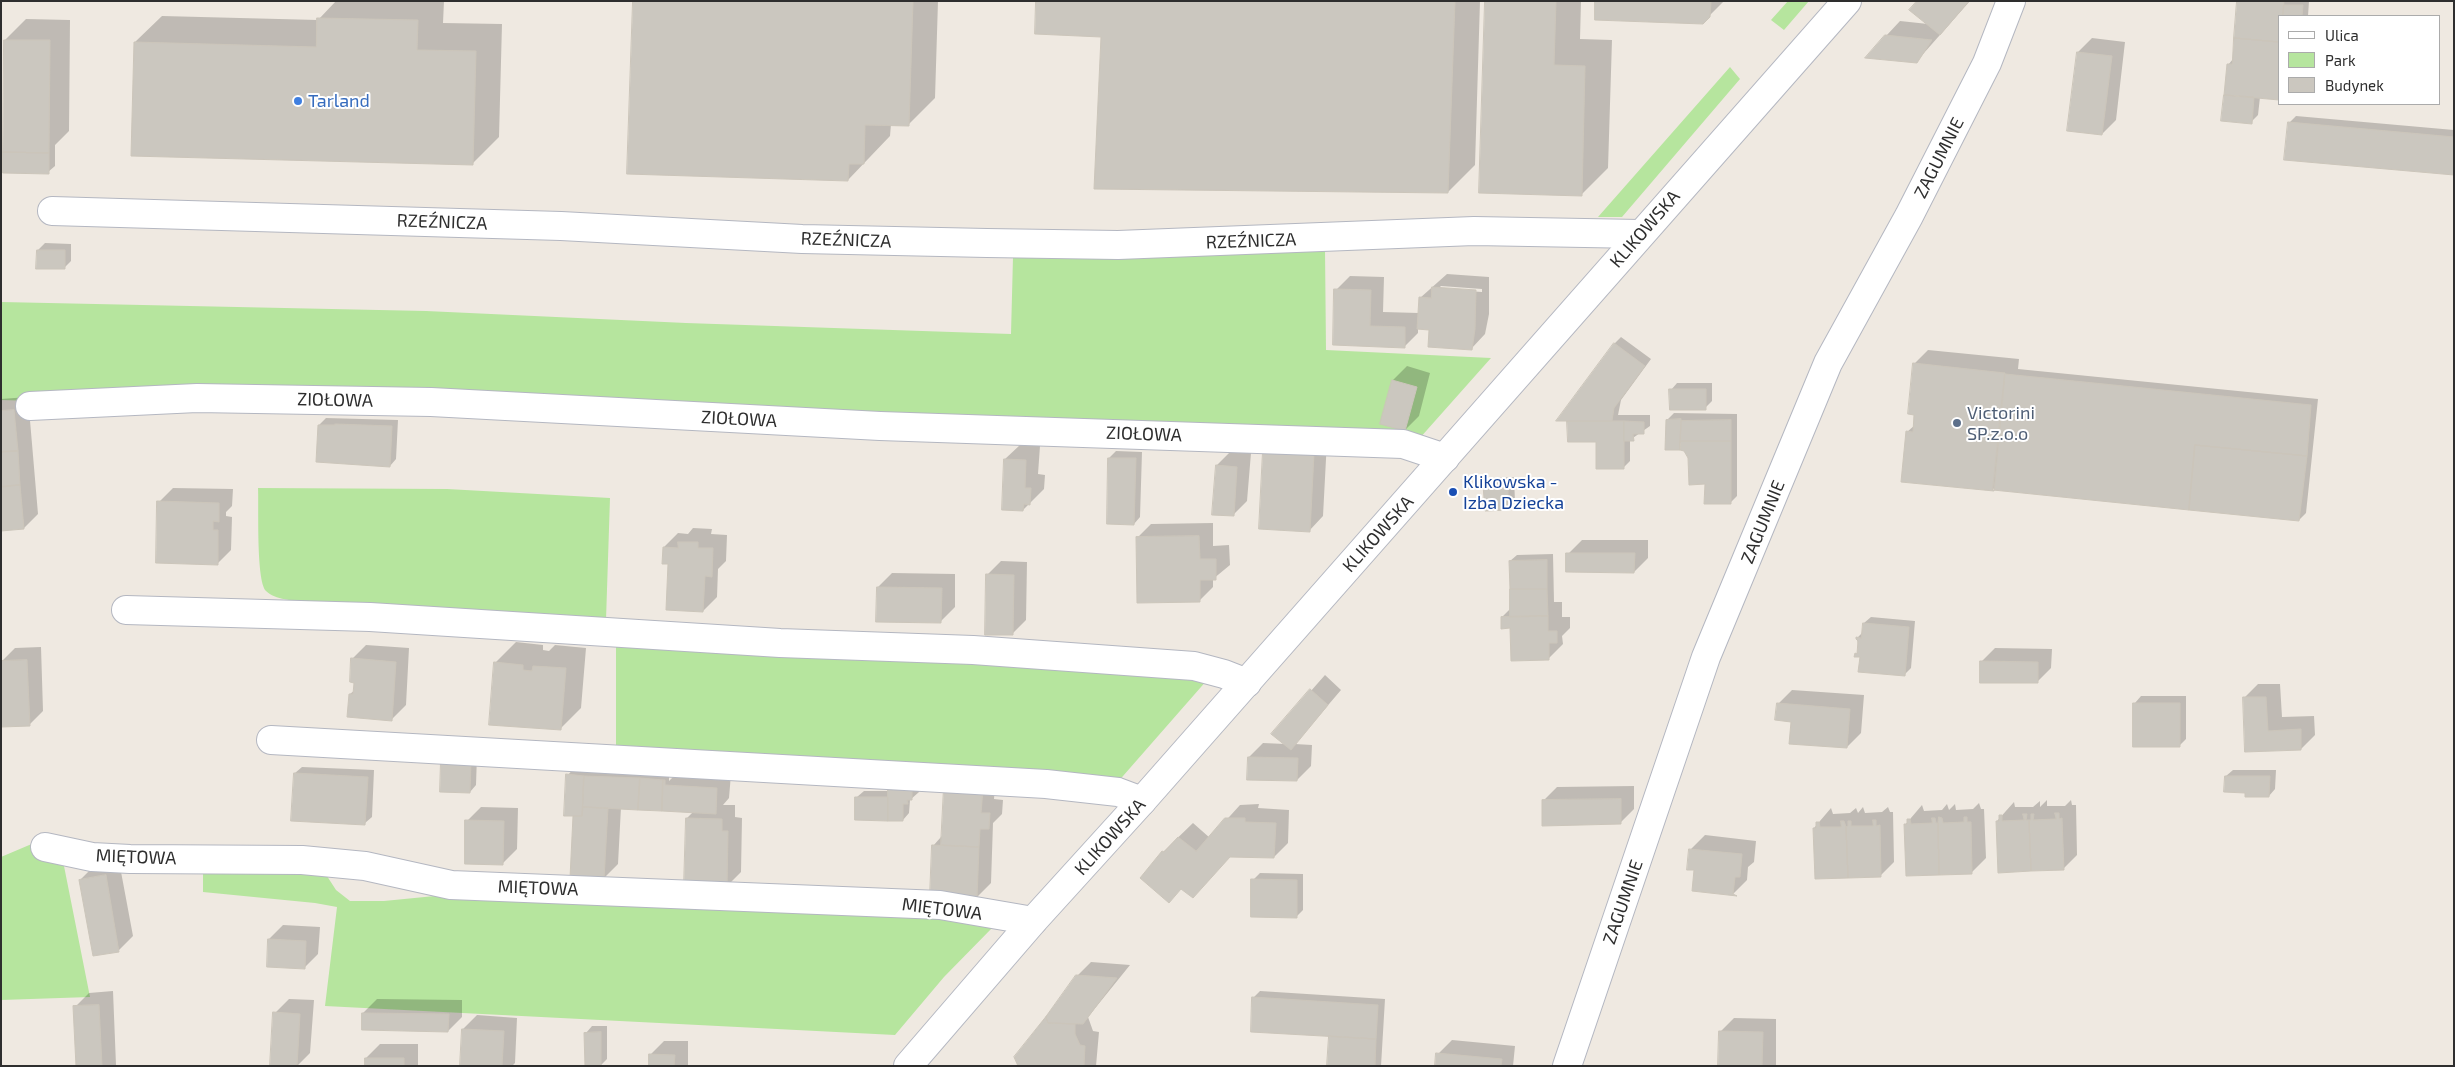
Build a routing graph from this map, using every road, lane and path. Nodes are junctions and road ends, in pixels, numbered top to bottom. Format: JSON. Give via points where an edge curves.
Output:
{"nodes":[{"id":1,"x":1847,"y":1,"type":"edge"},
{"id":2,"x":2010,"y":1,"type":"edge"},
{"id":3,"x":52,"y":211,"type":"dead end"},
{"id":4,"x":1640,"y":234,"type":"junction"},
{"id":5,"x":30,"y":406,"type":"dead end"},
{"id":6,"x":1445,"y":458,"type":"junction"},
{"id":7,"x":126,"y":610,"type":"dead end"},
{"id":8,"x":1247,"y":683,"type":"junction"},
{"id":9,"x":271,"y":740,"type":"dead end"},
{"id":10,"x":1142,"y":801,"type":"junction"},
{"id":11,"x":45,"y":847,"type":"dead end"},
{"id":12,"x":1033,"y":921,"type":"junction"},
{"id":13,"x":908,"y":1066,"type":"edge"},
{"id":14,"x":1567,"y":1066,"type":"edge"}],
"edges":[{"from":1,"to":4,"type":"street","name":"KLIKOWSKA"},
{"from":2,"to":14,"type":"street","name":"ZAGUMNIE","via":[[1988,63],[1828,363],[1706,656]]},
{"from":3,"to":4,"type":"street","name":"RZEŹNICZA","via":[[561,226],[802,239],[987,244],[1118,245],[1474,232]]},
{"from":4,"to":6,"type":"street","name":"KLIKOWSKA"},
{"from":5,"to":6,"type":"street","name":"ZIOŁOWA","via":[[197,398],[430,402],[880,426],[1403,444]]},
{"from":6,"to":8,"type":"street","name":"KLIKOWSKA"},
{"from":7,"to":8,"type":"street","via":[[370,617],[780,644],[972,650],[1194,666]]},
{"from":8,"to":10,"type":"street","name":"KLIKOWSKA"},
{"from":9,"to":10,"type":"street","via":[[1046,784],[1118,792]]},
{"from":10,"to":12,"type":"street","name":"KLIKOWSKA"},
{"from":11,"to":12,"type":"street","name":"MIĘTOWA","via":[[92,857],[130,859],[302,860],[366,866],[451,885],[940,905]]},
{"from":12,"to":13,"type":"street","name":"KLIKOWSKA"}]}
